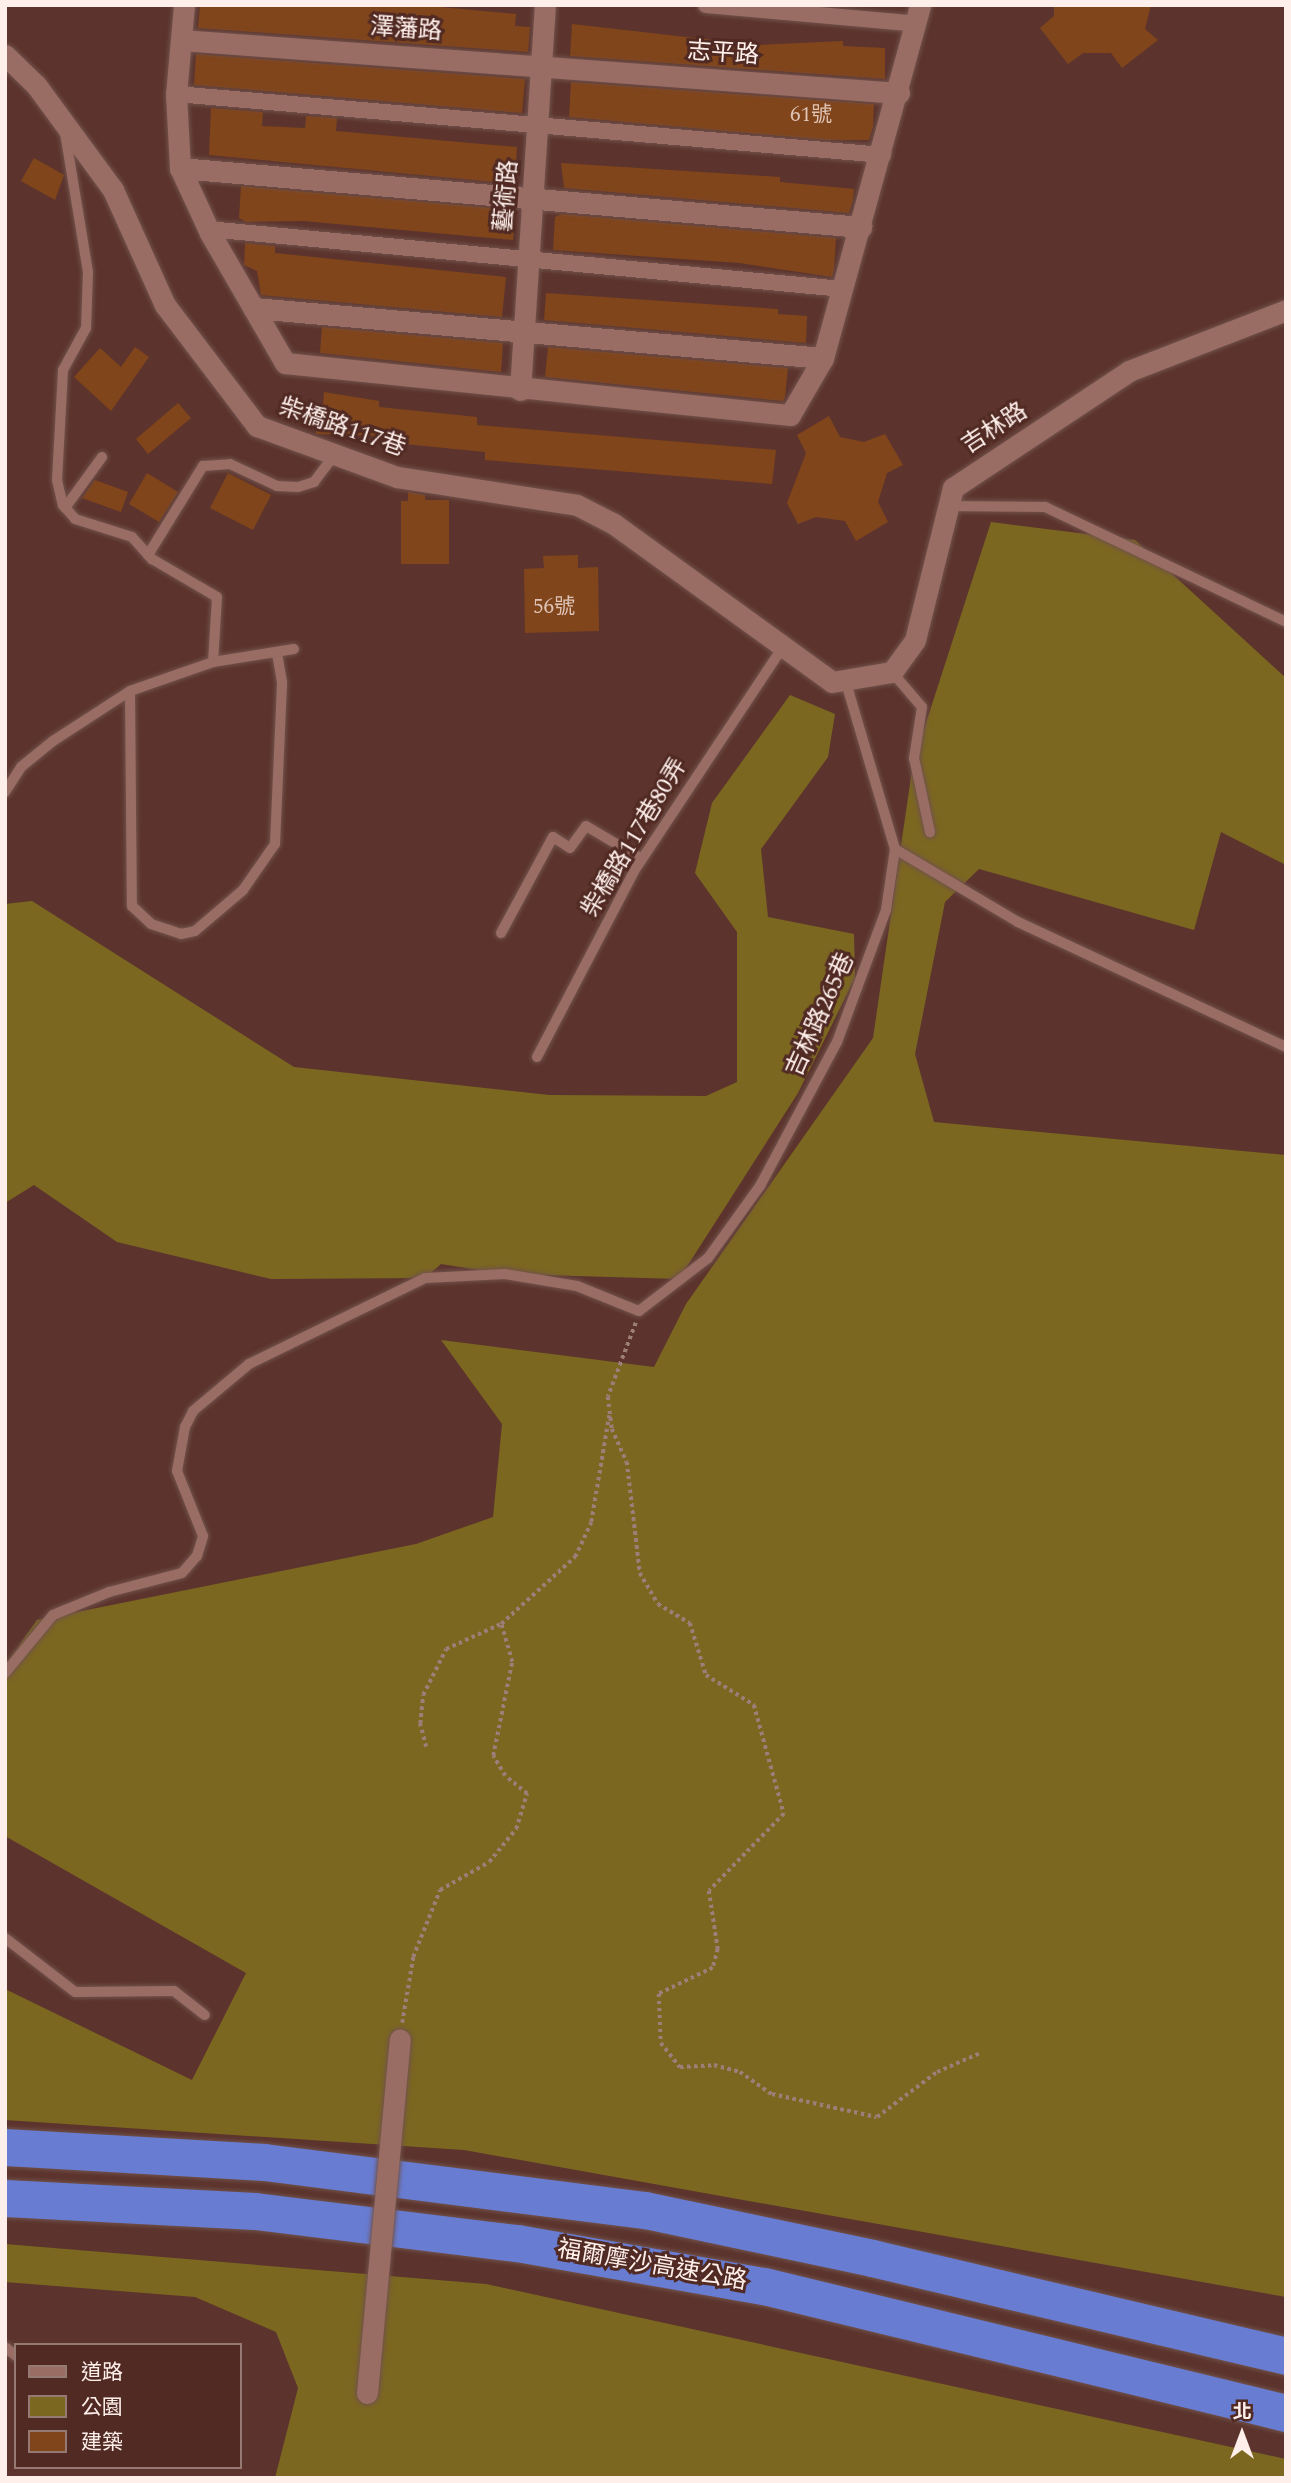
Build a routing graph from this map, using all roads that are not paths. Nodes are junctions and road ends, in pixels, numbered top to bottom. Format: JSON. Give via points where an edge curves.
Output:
{"nodes":[{"id":1,"x":184,"y":5,"type":"edge"},
{"id":2,"x":545,"y":5,"type":"edge"},
{"id":3,"x":706,"y":5,"type":"edge"},
{"id":4,"x":918,"y":15,"type":"edge"},
{"id":5,"x":181,"y":40,"type":"junction"},
{"id":6,"x":5,"y":55,"type":"edge"},
{"id":7,"x":542,"y":67,"type":"junction"},
{"id":8,"x":899,"y":93,"type":"junction"},
{"id":9,"x":176,"y":94,"type":"junction"},
{"id":10,"x":64,"y":127,"type":"junction"},
{"id":11,"x":539,"y":127,"type":"junction"},
{"id":12,"x":883,"y":155,"type":"junction"},
{"id":13,"x":180,"y":168,"type":"junction"},
{"id":14,"x":534,"y":200,"type":"junction"},
{"id":15,"x":860,"y":227,"type":"junction"},
{"id":16,"x":208,"y":229,"type":"junction"},
{"id":17,"x":528,"y":259,"type":"junction"},
{"id":18,"x":843,"y":289,"type":"junction"},
{"id":19,"x":254,"y":308,"type":"junction"},
{"id":20,"x":1286,"y":310,"type":"edge"},
{"id":21,"x":522,"y":331,"type":"junction"},
{"id":22,"x":823,"y":358,"type":"junction"},
{"id":23,"x":520,"y":390,"type":"junction"},
{"id":24,"x":102,"y":457,"type":"dead end"},
{"id":25,"x":333,"y":457,"type":"junction"},
{"id":26,"x":949,"y":506,"type":"junction"},
{"id":27,"x":65,"y":508,"type":"junction"},
{"id":28,"x":148,"y":555,"type":"junction"},
{"id":29,"x":1286,"y":622,"type":"edge"},
{"id":30,"x":782,"y":648,"type":"junction"},
{"id":31,"x":294,"y":649,"type":"dead end"},
{"id":32,"x":277,"y":655,"type":"junction"},
{"id":33,"x":213,"y":662,"type":"junction"},
{"id":34,"x":892,"y":672,"type":"junction"},
{"id":35,"x":846,"y":683,"type":"junction"},
{"id":36,"x":130,"y":691,"type":"junction"},
{"id":37,"x":5,"y":792,"type":"edge"},
{"id":38,"x":930,"y":832,"type":"dead end"},
{"id":39,"x":894,"y":849,"type":"junction"},
{"id":40,"x":642,"y":859,"type":"junction"},
{"id":41,"x":501,"y":933,"type":"dead end"},
{"id":42,"x":1286,"y":1047,"type":"edge"},
{"id":43,"x":537,"y":1057,"type":"dead end"},
{"id":44,"x":5,"y":1673,"type":"edge"},
{"id":45,"x":5,"y":1938,"type":"edge"},
{"id":46,"x":205,"y":2015,"type":"dead end"},
{"id":47,"x":400,"y":2040,"type":"road end"},
{"id":48,"x":5,"y":2147,"type":"edge"},
{"id":49,"x":5,"y":2198,"type":"edge"},
{"id":50,"x":1286,"y":2356,"type":"edge"},
{"id":51,"x":367,"y":2393,"type":"dead end"},
{"id":52,"x":1286,"y":2413,"type":"edge"}],
"edges":[{"from":1,"to":5,"type":"street"},
{"from":2,"to":7,"type":"street","name":"藝術路"},
{"from":3,"to":4,"type":"street"},
{"from":4,"to":8,"type":"street"},
{"from":5,"to":7,"type":"street","name":"澤藩路"},
{"from":5,"to":9,"type":"street"},
{"from":6,"to":10,"type":"street","name":"柴橋路117巷","via":[[36,85]]},
{"from":7,"to":8,"type":"street","name":"志平路"},
{"from":7,"to":11,"type":"street","name":"藝術路"},
{"from":8,"to":12,"type":"street"},
{"from":9,"to":11,"type":"street"},
{"from":9,"to":13,"type":"street"},
{"from":10,"to":25,"type":"street","name":"柴橋路117巷","via":[[113,190],[164,306],[257,426]]},
{"from":10,"to":27,"type":"lane","via":[[89,272],[86,328],[63,370],[57,480]]},
{"from":11,"to":12,"type":"street"},
{"from":11,"to":14,"type":"street","name":"藝術路"},
{"from":12,"to":15,"type":"street"},
{"from":13,"to":14,"type":"street"},
{"from":13,"to":16,"type":"street"},
{"from":14,"to":15,"type":"street"},
{"from":14,"to":17,"type":"street","name":"藝術路"},
{"from":15,"to":18,"type":"street"},
{"from":16,"to":17,"type":"street"},
{"from":16,"to":19,"type":"street"},
{"from":17,"to":18,"type":"street"},
{"from":17,"to":21,"type":"street","name":"藝術路"},
{"from":18,"to":22,"type":"street"},
{"from":19,"to":21,"type":"street"},
{"from":19,"to":23,"type":"street","via":[[285,363]]},
{"from":20,"to":26,"type":"street","name":"吉林路","via":[[1129,371],[953,488]]},
{"from":21,"to":22,"type":"street"},
{"from":21,"to":23,"type":"street","name":"藝術路"},
{"from":22,"to":23,"type":"street","via":[[790,415]]},
{"from":24,"to":27,"type":"lane"},
{"from":25,"to":28,"type":"lane","via":[[322,475],[298,487],[277,486],[230,464],[203,466]]},
{"from":25,"to":30,"type":"street","name":"柴橋路117巷","via":[[397,477],[577,505],[614,524]]},
{"from":26,"to":29,"type":"lane","via":[[1045,507]]},
{"from":26,"to":34,"type":"street","name":"吉林路","via":[[915,640]]},
{"from":27,"to":28,"type":"lane","via":[[75,519],[132,537]]},
{"from":28,"to":33,"type":"lane","via":[[217,597]]},
{"from":30,"to":35,"type":"street","name":"柴橋路117巷","via":[[832,682]]},
{"from":30,"to":40,"type":"lane","name":"柴橋路117巷80弄"},
{"from":31,"to":32,"type":"lane"},
{"from":32,"to":33,"type":"lane"},
{"from":32,"to":36,"type":"lane","via":[[282,682],[275,844],[243,890],[195,931],[181,934],[151,924],[132,906]]},
{"from":33,"to":36,"type":"lane"},
{"from":34,"to":35,"type":"street"},
{"from":34,"to":38,"type":"lane","via":[[922,707],[914,758]]},
{"from":35,"to":39,"type":"lane","name":"吉林路265巷"},
{"from":36,"to":37,"type":"lane","via":[[53,741],[21,767]]},
{"from":39,"to":42,"type":"lane","via":[[1018,922]]},
{"from":39,"to":44,"type":"lane","name":"吉林路265巷","via":[[886,910],[837,1042],[760,1186],[708,1258],[639,1311],[577,1286],[505,1274],[425,1279],[249,1364],[193,1411],[186,1427],[177,1471],[202,1536],[197,1556],[182,1573],[109,1592],[53,1615]]},
{"from":40,"to":41,"type":"lane","via":[[586,825],[570,848],[554,837]]},
{"from":40,"to":43,"type":"lane","name":"柴橋路117巷80弄"},
{"from":45,"to":46,"type":"lane","via":[[75,1992],[174,1992]]},
{"from":47,"to":51,"type":"street","bridge":true},
{"from":48,"to":50,"type":"highway","name":"福爾摩沙高速公路","via":[[264,2162],[645,2210],[872,2258]]},
{"from":49,"to":52,"type":"highway","name":"福爾摩沙高速公路","via":[[255,2211],[530,2245],[764,2286]]}]}
